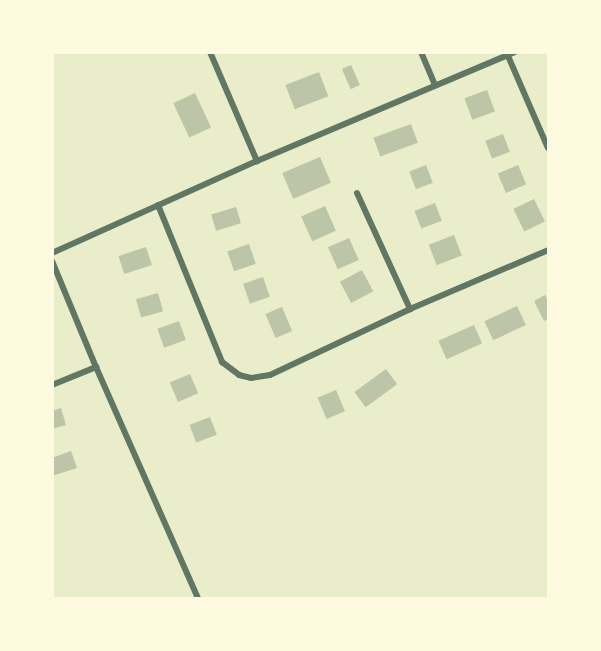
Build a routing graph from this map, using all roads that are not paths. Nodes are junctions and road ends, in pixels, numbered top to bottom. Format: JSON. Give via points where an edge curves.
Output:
{"nodes":[{"id":1,"x":210,"y":52,"type":"edge"},
{"id":2,"x":421,"y":52,"type":"edge"},
{"id":3,"x":515,"y":52,"type":"edge"},
{"id":4,"x":508,"y":56,"type":"junction"},
{"id":5,"x":435,"y":85,"type":"junction"},
{"id":6,"x":549,"y":148,"type":"edge"},
{"id":7,"x":257,"y":161,"type":"junction"},
{"id":8,"x":357,"y":193,"type":"dead end"},
{"id":9,"x":158,"y":205,"type":"junction"},
{"id":10,"x":549,"y":250,"type":"edge"},
{"id":11,"x":52,"y":253,"type":"edge"},
{"id":12,"x":52,"y":261,"type":"edge"},
{"id":13,"x":410,"y":309,"type":"junction"},
{"id":14,"x":96,"y":367,"type":"junction"},
{"id":15,"x":52,"y":385,"type":"edge"},
{"id":16,"x":198,"y":598,"type":"edge"}],
"edges":[{"from":1,"to":7,"type":"street"},
{"from":2,"to":5,"type":"street"},
{"from":3,"to":4,"type":"street"},
{"from":4,"to":5,"type":"street"},
{"from":4,"to":6,"type":"street"},
{"from":5,"to":7,"type":"street"},
{"from":7,"to":9,"type":"street"},
{"from":8,"to":13,"type":"street"},
{"from":9,"to":11,"type":"street"},
{"from":9,"to":13,"type":"street","via":[[219,357],[239,375],[270,375]]},
{"from":10,"to":13,"type":"street"},
{"from":12,"to":14,"type":"street"},
{"from":14,"to":15,"type":"street"},
{"from":14,"to":16,"type":"street"}]}
